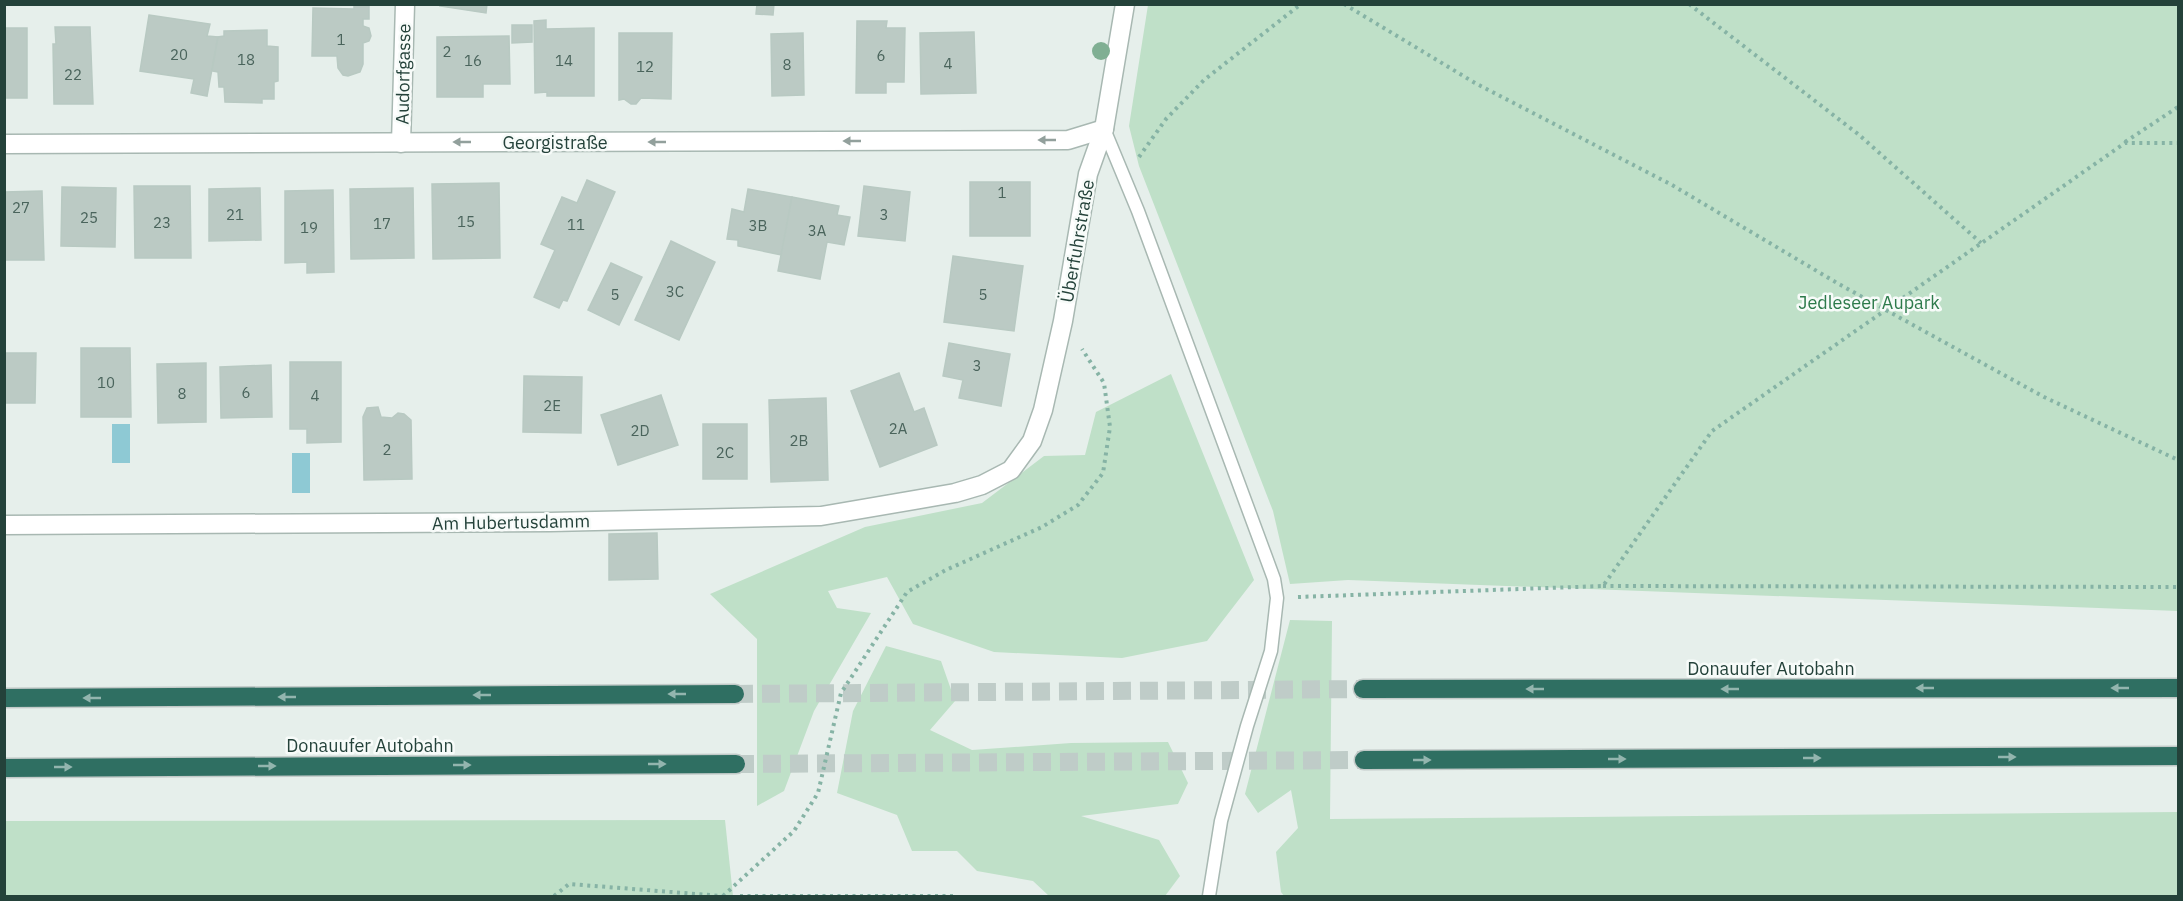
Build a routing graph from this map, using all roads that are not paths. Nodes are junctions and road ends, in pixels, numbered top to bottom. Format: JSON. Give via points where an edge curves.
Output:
{"nodes":[{"id":1,"x":405,"y":4,"type":"edge"},
{"id":2,"x":1125,"y":4,"type":"edge"},
{"id":3,"x":1104,"y":129,"type":"junction"},
{"id":4,"x":401,"y":143,"type":"junction"},
{"id":5,"x":4,"y":144,"type":"edge"},
{"id":6,"x":1011,"y":470,"type":"joint"},
{"id":7,"x":4,"y":525,"type":"edge"},
{"id":8,"x":2178,"y":688,"type":"edge"},
{"id":9,"x":1363,"y":689,"type":"tunnel mouth"},
{"id":10,"x":735,"y":694,"type":"tunnel mouth"},
{"id":11,"x":4,"y":698,"type":"edge"},
{"id":12,"x":2178,"y":756,"type":"edge"},
{"id":13,"x":1364,"y":760,"type":"tunnel mouth"},
{"id":14,"x":736,"y":764,"type":"tunnel mouth"},
{"id":15,"x":4,"y":768,"type":"edge"},
{"id":16,"x":1209,"y":897,"type":"edge"}],
"edges":[{"from":1,"to":4,"type":"street","name":"Audorfgasse"},
{"from":2,"to":3,"type":"street","name":"Überfuhrstraße"},
{"from":3,"to":4,"type":"street","name":"Georgistraße","one_way":true,"via":[[1068,140]]},
{"from":3,"to":6,"type":"street","name":"Überfuhrstraße","via":[[1088,174],[1043,410],[1032,441]]},
{"from":3,"to":16,"type":"lane","via":[[1270,568],[1277,598],[1271,651],[1221,821]]},
{"from":4,"to":5,"type":"street","name":"Georgistraße"},
{"from":6,"to":7,"type":"street","name":"Am Hubertusdamm","via":[[955,494],[820,516],[550,522]]},
{"from":8,"to":9,"type":"highway","name":"Donauufer Autobahn","one_way":true},
{"from":10,"to":11,"type":"highway","one_way":true},
{"from":13,"to":12,"type":"highway","one_way":true},
{"from":15,"to":14,"type":"highway","name":"Donauufer Autobahn","one_way":true}]}
